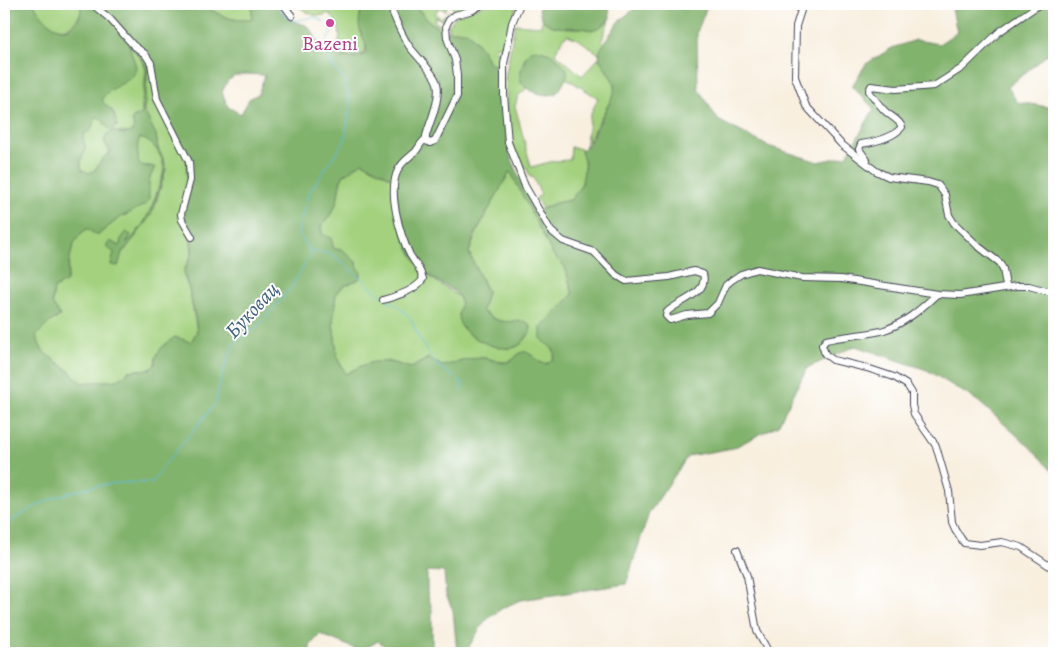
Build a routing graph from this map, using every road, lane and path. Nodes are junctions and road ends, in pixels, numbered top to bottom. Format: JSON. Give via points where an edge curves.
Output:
{"nodes":[{"id":1,"x":92,"y":4,"type":"edge"},
{"id":2,"x":283,"y":4,"type":"edge"},
{"id":3,"x":389,"y":4,"type":"edge"},
{"id":4,"x":483,"y":4,"type":"edge"},
{"id":5,"x":520,"y":4,"type":"edge"},
{"id":6,"x":803,"y":4,"type":"edge"},
{"id":7,"x":1040,"y":4,"type":"edge"},
{"id":8,"x":292,"y":16,"type":"dead end"},
{"id":9,"x":426,"y":139,"type":"junction"},
{"id":10,"x":867,"y":165,"type":"junction"},
{"id":11,"x":192,"y":237,"type":"dead end"},
{"id":12,"x":1006,"y":286,"type":"junction"},
{"id":13,"x":1054,"y":293,"type":"edge"},
{"id":14,"x":937,"y":294,"type":"junction"},
{"id":15,"x":384,"y":300,"type":"dead end"},
{"id":16,"x":737,"y":550,"type":"dead end"},
{"id":17,"x":1054,"y":569,"type":"edge"},
{"id":18,"x":769,"y":653,"type":"edge"}],
"edges":[{"from":1,"to":11,"type":"street","via":[[151,62],[157,99],[189,162],[189,185],[181,214]]},
{"from":2,"to":8,"type":"street"},
{"from":3,"to":9,"type":"street","via":[[402,34],[437,83]]},
{"from":4,"to":9,"type":"street","via":[[455,15],[446,26],[455,60],[457,96],[435,141]]},
{"from":5,"to":14,"type":"street","via":[[512,23],[504,64],[504,95],[508,142],[525,186],[555,235],[594,252],[622,280],[660,278],[694,271],[702,274],[704,280],[700,289],[671,309],[666,314],[668,318],[673,320],[708,313],[732,280],[757,269],[802,278],[841,279]]},
{"from":6,"to":10,"type":"street","via":[[796,26],[796,77],[806,106],[841,144]]},
{"from":7,"to":10,"type":"street","via":[[999,32],[962,68],[934,86],[896,89],[871,86],[870,91],[876,101],[902,127],[898,132],[861,144],[859,149]]},
{"from":9,"to":15,"type":"street","via":[[399,167],[394,194],[404,242],[423,279],[410,289]]},
{"from":10,"to":12,"type":"street","via":[[889,177],[938,185],[945,195],[954,223],[1000,263]]},
{"from":12,"to":13,"type":"street","via":[[1029,286]]},
{"from":12,"to":14,"type":"street","via":[[960,294]]},
{"from":14,"to":17,"type":"street","via":[[890,328],[826,340],[822,345],[825,354],[833,360],[867,368],[907,385],[912,393],[914,414],[936,446],[949,491],[952,522],[964,543],[1002,542],[1021,547]]},
{"from":16,"to":18,"type":"street","via":[[747,576],[757,630]]}]}
